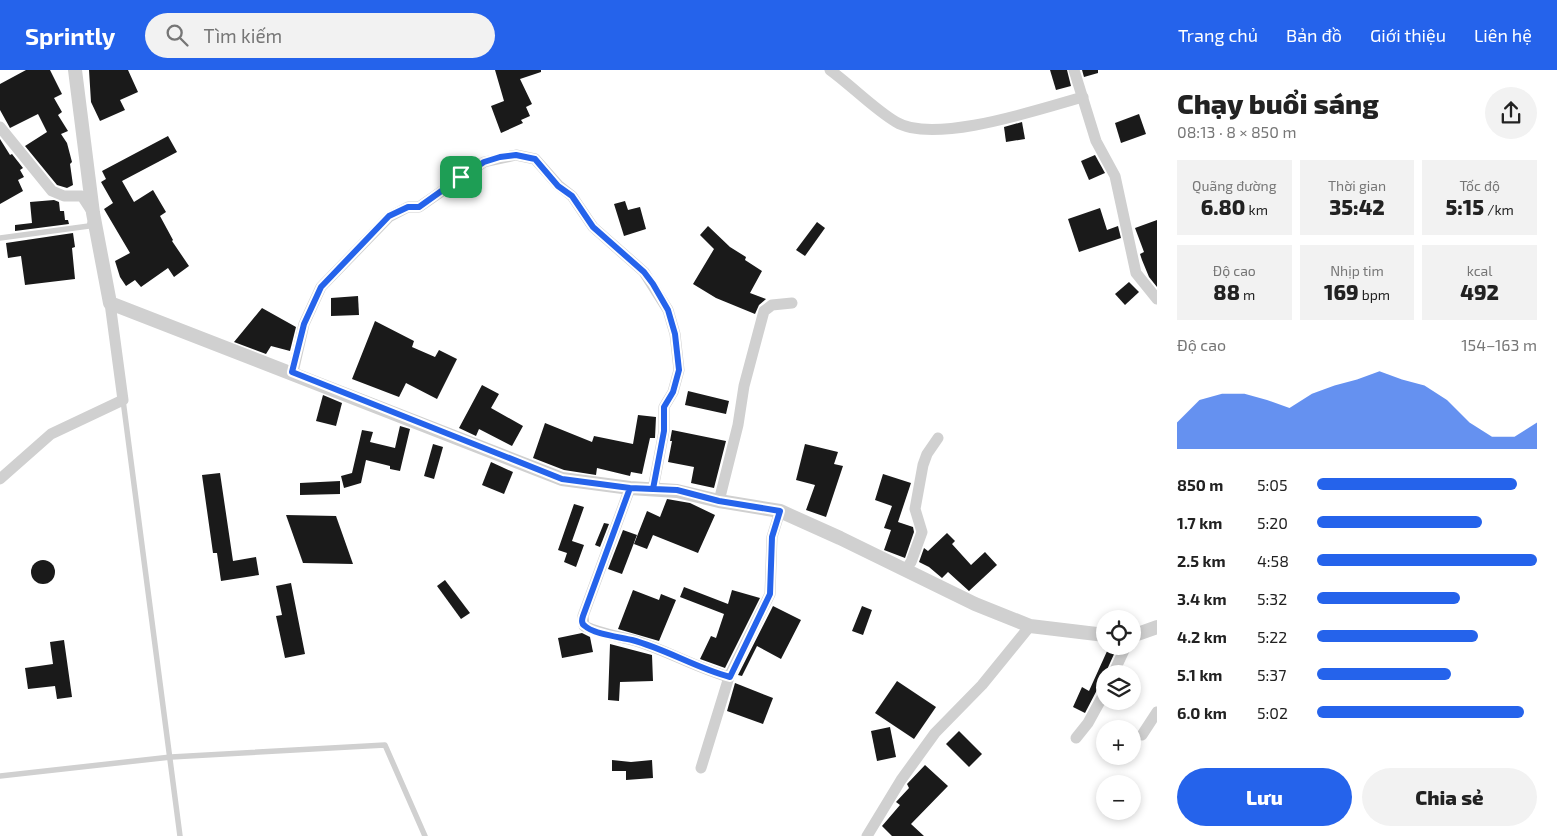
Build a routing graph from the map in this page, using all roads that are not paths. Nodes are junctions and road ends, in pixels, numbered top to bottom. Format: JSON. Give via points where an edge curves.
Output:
{"nodes":[{"id":1,"x":76,"y":70,"type":"edge"},
{"id":2,"x":830,"y":70,"type":"edge"},
{"id":3,"x":1074,"y":70,"type":"edge"},
{"id":4,"x":1083,"y":97,"type":"junction"},
{"id":5,"x":0,"y":127,"type":"edge"},
{"id":6,"x":93,"y":213,"type":"junction"},
{"id":7,"x":0,"y":238,"type":"edge"},
{"id":8,"x":1157,"y":299,"type":"edge"},
{"id":9,"x":110,"y":302,"type":"junction"},
{"id":10,"x":792,"y":303,"type":"dead end"},
{"id":11,"x":292,"y":372,"type":"junction"},
{"id":12,"x":124,"y":400,"type":"junction"},
{"id":13,"x":938,"y":438,"type":"dead end"},
{"id":14,"x":0,"y":479,"type":"edge"},
{"id":15,"x":630,"y":488,"type":"junction"},
{"id":16,"x":653,"y":489,"type":"junction"},
{"id":17,"x":719,"y":501,"type":"junction"},
{"id":18,"x":780,"y":511,"type":"junction"},
{"id":19,"x":906,"y":569,"type":"junction"},
{"id":20,"x":1030,"y":626,"type":"junction"},
{"id":21,"x":1157,"y":627,"type":"edge"},
{"id":22,"x":1141,"y":633,"type":"edge"},
{"id":23,"x":1096,"y":634,"type":"edge"},
{"id":24,"x":730,"y":677,"type":"junction"},
{"id":25,"x":1096,"y":709,"type":"edge"},
{"id":26,"x":1157,"y":712,"type":"edge"},
{"id":27,"x":1142,"y":735,"type":"dead end"},
{"id":28,"x":1076,"y":738,"type":"dead end"},
{"id":29,"x":171,"y":757,"type":"junction"},
{"id":30,"x":702,"y":768,"type":"dead end"},
{"id":31,"x":0,"y":776,"type":"edge"},
{"id":32,"x":180,"y":836,"type":"edge"},
{"id":33,"x":425,"y":836,"type":"edge"},
{"id":34,"x":867,"y":836,"type":"edge"}],
"edges":[{"from":1,"to":6,"type":"street"},
{"from":2,"to":4,"type":"street","via":[[896,122],[909,128],[953,130]]},
{"from":3,"to":4,"type":"street"},
{"from":4,"to":8,"type":"street","via":[[1096,141],[1115,176],[1136,273]]},
{"from":5,"to":6,"type":"street","via":[[52,191],[64,196],[82,196]]},
{"from":6,"to":7,"type":"lane","via":[[89,226]]},
{"from":6,"to":9,"type":"street"},
{"from":9,"to":11,"type":"street"},
{"from":9,"to":12,"type":"street"},
{"from":10,"to":17,"type":"street","via":[[772,304],[764,311]]},
{"from":11,"to":15,"type":"street","via":[[562,479]]},
{"from":11,"to":16,"type":"street","via":[[304,324],[321,287],[389,216],[408,207],[419,207],[484,162],[516,155],[535,159],[558,186],[572,196],[593,227],[644,272],[668,310],[675,334],[679,370],[673,392],[664,407],[664,431]]},
{"from":12,"to":14,"type":"street","via":[[51,434]]},
{"from":12,"to":29,"type":"lane"},
{"from":13,"to":19,"type":"street","via":[[922,465],[915,509],[922,532]]},
{"from":15,"to":16,"type":"street"},
{"from":15,"to":24,"type":"street","via":[[583,616],[584,626]]},
{"from":16,"to":17,"type":"street","via":[[677,490]]},
{"from":17,"to":18,"type":"street"},
{"from":18,"to":19,"type":"street"},
{"from":18,"to":24,"type":"street","via":[[772,537],[770,594]]},
{"from":19,"to":20,"type":"street","via":[[975,604]]},
{"from":20,"to":23,"type":"street"},
{"from":20,"to":34,"type":"street","via":[[982,685],[935,733]]},
{"from":21,"to":22,"type":"street"},
{"from":24,"to":30,"type":"street"},
{"from":25,"to":28,"type":"street"},
{"from":26,"to":27,"type":"street"},
{"from":29,"to":31,"type":"lane"},
{"from":29,"to":32,"type":"lane"},
{"from":29,"to":33,"type":"lane","via":[[385,744]]}]}
